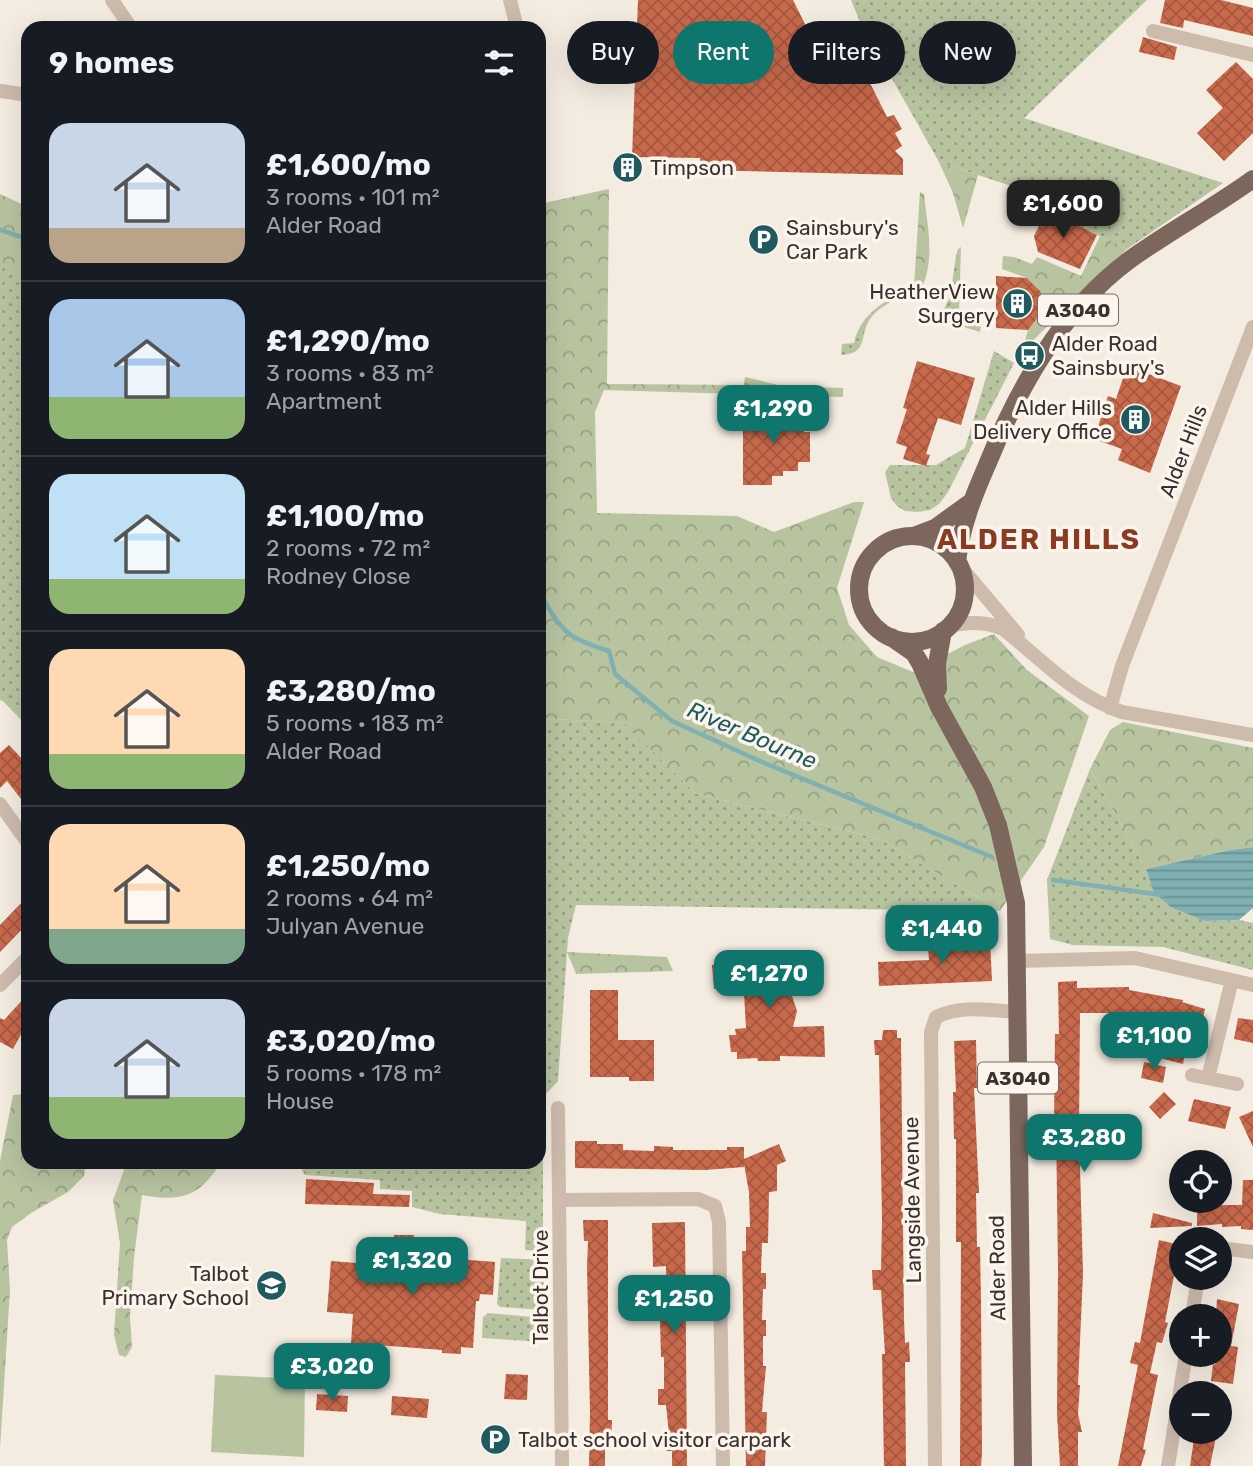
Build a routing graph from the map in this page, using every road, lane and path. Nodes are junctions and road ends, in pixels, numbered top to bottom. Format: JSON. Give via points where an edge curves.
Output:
{"nodes":[{"id":1,"x":112,"y":0,"type":"edge"},
{"id":2,"x":510,"y":0,"type":"edge"},
{"id":3,"x":126,"y":21,"type":"edge"},
{"id":4,"x":515,"y":21,"type":"edge"},
{"id":5,"x":1153,"y":30,"type":"dead end"},
{"id":6,"x":1253,"y":55,"type":"edge"},
{"id":7,"x":1,"y":92,"type":"edge"},
{"id":8,"x":21,"y":94,"type":"edge"},
{"id":9,"x":1253,"y":179,"type":"edge"},
{"id":10,"x":1253,"y":327,"type":"edge"},
{"id":11,"x":972,"y":501,"type":"junction"},
{"id":12,"x":914,"y":536,"type":"junction"},
{"id":13,"x":958,"y":564,"type":"junction"},
{"id":14,"x":946,"y":629,"type":"junction"},
{"id":15,"x":891,"y":637,"type":"junction"},
{"id":16,"x":1027,"y":648,"type":"junction"},
{"id":17,"x":939,"y":707,"type":"junction"},
{"id":18,"x":1110,"y":708,"type":"junction"},
{"id":19,"x":1253,"y":735,"type":"edge"},
{"id":20,"x":0,"y":804,"type":"edge"},
{"id":21,"x":21,"y":833,"type":"edge"},
{"id":22,"x":1017,"y":961,"type":"junction"},
{"id":23,"x":21,"y":964,"type":"edge"},
{"id":24,"x":1231,"y":980,"type":"junction"},
{"id":25,"x":0,"y":985,"type":"edge"},
{"id":26,"x":1253,"y":985,"type":"edge"},
{"id":27,"x":1017,"y":1012,"type":"junction"},
{"id":28,"x":1192,"y":1075,"type":"dead end"},
{"id":29,"x":1208,"y":1078,"type":"junction"},
{"id":30,"x":1237,"y":1084,"type":"dead end"},
{"id":31,"x":558,"y":1108,"type":"dead end"},
{"id":32,"x":560,"y":1200,"type":"junction"},
{"id":33,"x":1232,"y":1249,"type":"edge"},
{"id":34,"x":1253,"y":1252,"type":"edge"},
{"id":35,"x":1184,"y":1367,"type":"edge"},
{"id":36,"x":562,"y":1466,"type":"edge"},
{"id":37,"x":723,"y":1466,"type":"edge"},
{"id":38,"x":935,"y":1466,"type":"edge"},
{"id":39,"x":1023,"y":1466,"type":"edge"},
{"id":40,"x":1168,"y":1466,"type":"edge"}],
"edges":[{"from":1,"to":3,"type":"street"},
{"from":2,"to":4,"type":"street"},
{"from":5,"to":6,"type":"street"},
{"from":7,"to":8,"type":"street"},
{"from":9,"to":11,"type":"main road","number":"A3040","via":[[1129,261],[1071,317],[1041,357],[1011,412]]},
{"from":10,"to":18,"type":"street","name":"Alder Hills","via":[[1122,666]]},
{"from":11,"to":12,"type":"main road","number":"A3040","via":[[935,528]]},
{"from":11,"to":13,"type":"main road","number":"A3040","via":[[960,536]]},
{"from":12,"to":13,"type":"main road","via":[[941,545]]},
{"from":12,"to":15,"type":"main road","number":"A3040","via":[[878,548],[861,576],[866,614]]},
{"from":13,"to":14,"type":"main road","number":"A3040","via":[[964,598],[960,612]]},
{"from":13,"to":16,"type":"street"},
{"from":14,"to":15,"type":"main road","via":[[917,641]]},
{"from":14,"to":16,"type":"street","via":[[964,623],[991,624]]},
{"from":14,"to":17,"type":"main road","name":"Alder Road","number":"A3040","via":[[937,664]]},
{"from":15,"to":17,"type":"main road","name":"Alder Road","number":"A3040","via":[[914,653]]},
{"from":16,"to":18,"type":"street","via":[[1074,690]]},
{"from":17,"to":22,"type":"main road","name":"Alder Road","number":"A3040","via":[[983,787],[998,825],[1016,903]]},
{"from":18,"to":19,"type":"street"},
{"from":20,"to":21,"type":"street"},
{"from":22,"to":24,"type":"street","via":[[1135,958]]},
{"from":22,"to":27,"type":"main road","name":"Alder Road","number":"A3040"},
{"from":23,"to":25,"type":"street"},
{"from":24,"to":26,"type":"street"},
{"from":24,"to":29,"type":"street"},
{"from":27,"to":38,"type":"street","name":"Langside Avenue","via":[[949,1010],[936,1017],[931,1032]]},
{"from":27,"to":39,"type":"main road","name":"Alder Road","number":"A3040"},
{"from":28,"to":29,"type":"street"},
{"from":29,"to":30,"type":"street"},
{"from":31,"to":32,"type":"street","name":"Talbot Drive"},
{"from":32,"to":36,"type":"street","name":"Talbot Drive"},
{"from":32,"to":37,"type":"street","via":[[698,1199],[715,1206],[719,1222]]},
{"from":33,"to":34,"type":"street"},
{"from":35,"to":40,"type":"street"}]}
